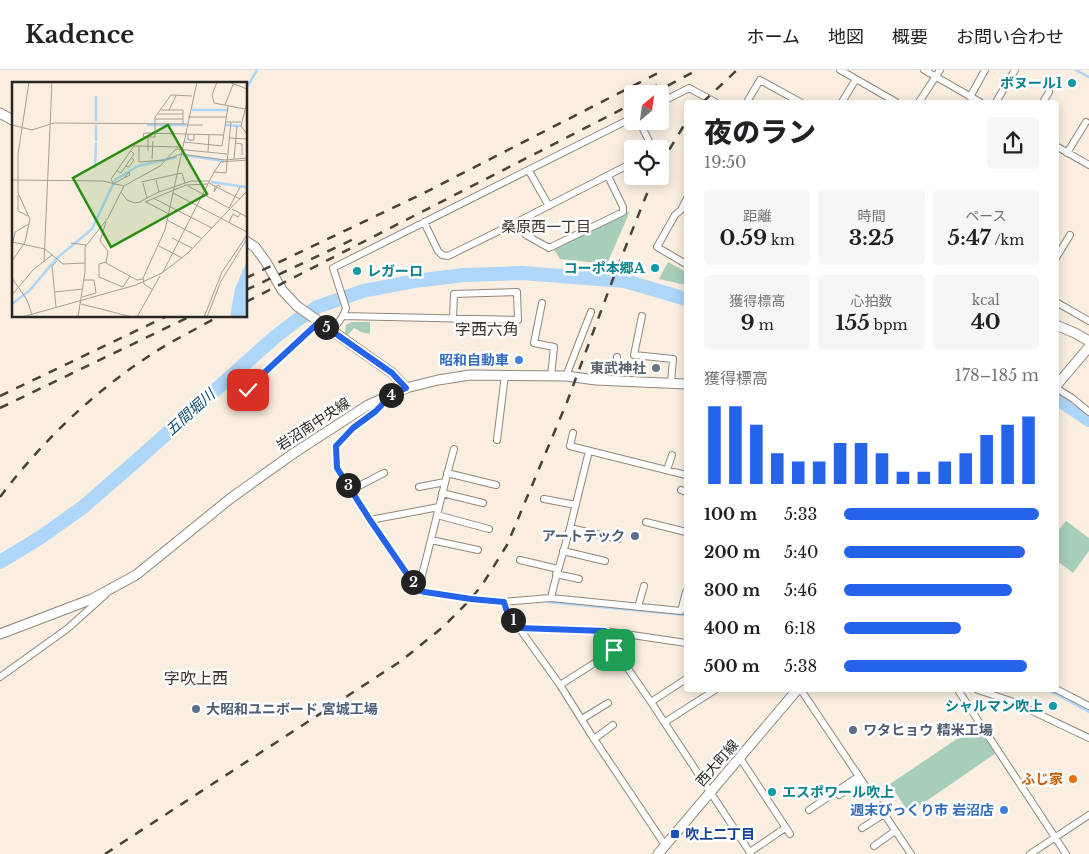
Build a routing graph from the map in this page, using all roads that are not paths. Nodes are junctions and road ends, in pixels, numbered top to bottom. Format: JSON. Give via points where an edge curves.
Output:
{"nodes":[{"id":1,"x":840,"y":70,"type":"edge"},
{"id":2,"x":924,"y":70,"type":"edge"},
{"id":3,"x":940,"y":70,"type":"edge"},
{"id":4,"x":985,"y":70,"type":"edge"},
{"id":5,"x":1015,"y":70,"type":"edge"},
{"id":6,"x":936,"y":77,"type":"junction"},
{"id":7,"x":856,"y":79,"type":"junction"},
{"id":8,"x":1049,"y":92,"type":"dead end"},
{"id":9,"x":970,"y":97,"type":"junction"},
{"id":10,"x":669,"y":99,"type":"edge"},
{"id":11,"x":711,"y":100,"type":"edge"},
{"id":12,"x":748,"y":100,"type":"edge"},
{"id":13,"x":796,"y":100,"type":"edge"},
{"id":14,"x":843,"y":100,"type":"edge"},
{"id":15,"x":893,"y":100,"type":"edge"},
{"id":16,"x":920,"y":100,"type":"edge"},
{"id":17,"x":976,"y":100,"type":"edge"},
{"id":18,"x":997,"y":100,"type":"edge"},
{"id":19,"x":1043,"y":100,"type":"edge"},
{"id":20,"x":0,"y":113,"type":"edge"},
{"id":21,"x":12,"y":120,"type":"edge"},
{"id":22,"x":624,"y":122,"type":"edge"},
{"id":23,"x":1086,"y":122,"type":"dead end"},
{"id":24,"x":1059,"y":148,"type":"edge"},
{"id":25,"x":1067,"y":152,"type":"junction"},
{"id":26,"x":1089,"y":165,"type":"edge"},
{"id":27,"x":624,"y":167,"type":"edge"},
{"id":28,"x":529,"y":171,"type":"junction"},
{"id":29,"x":608,"y":176,"type":"junction"},
{"id":30,"x":684,"y":203,"type":"edge"},
{"id":31,"x":549,"y":206,"type":"junction"},
{"id":32,"x":424,"y":222,"type":"junction"},
{"id":33,"x":517,"y":222,"type":"junction"},
{"id":34,"x":1070,"y":235,"type":"dead end"},
{"id":35,"x":248,"y":242,"type":"edge"},
{"id":36,"x":1059,"y":253,"type":"edge"},
{"id":37,"x":684,"y":263,"type":"edge"},
{"id":38,"x":542,"y":303,"type":"dead end"},
{"id":39,"x":1059,"y":304,"type":"edge"},
{"id":40,"x":591,"y":312,"type":"dead end"},
{"id":41,"x":343,"y":316,"type":"junction"},
{"id":42,"x":642,"y":316,"type":"dead end"},
{"id":43,"x":453,"y":319,"type":"junction"},
{"id":44,"x":317,"y":321,"type":"junction"},
{"id":45,"x":1089,"y":321,"type":"edge"},
{"id":46,"x":1059,"y":326,"type":"edge"},
{"id":47,"x":332,"y":331,"type":"junction"},
{"id":48,"x":1089,"y":341,"type":"edge"},
{"id":49,"x":1089,"y":347,"type":"edge"},
{"id":50,"x":617,"y":357,"type":"dead end"},
{"id":51,"x":505,"y":375,"type":"junction"},
{"id":52,"x":552,"y":376,"type":"junction"},
{"id":53,"x":566,"y":376,"type":"junction"},
{"id":54,"x":615,"y":381,"type":"junction"},
{"id":55,"x":670,"y":383,"type":"junction"},
{"id":56,"x":1059,"y":383,"type":"edge"},
{"id":57,"x":684,"y":384,"type":"edge"},
{"id":58,"x":406,"y":388,"type":"junction"},
{"id":59,"x":1059,"y":389,"type":"edge"},
{"id":60,"x":392,"y":394,"type":"junction"},
{"id":61,"x":247,"y":399,"type":"dead end"},
{"id":62,"x":1089,"y":412,"type":"edge"},
{"id":63,"x":573,"y":433,"type":"dead end"},
{"id":64,"x":497,"y":440,"type":"dead end"},
{"id":65,"x":454,"y":449,"type":"dead end"},
{"id":66,"x":589,"y":451,"type":"junction"},
{"id":67,"x":672,"y":455,"type":"dead end"},
{"id":68,"x":667,"y":470,"type":"junction"},
{"id":69,"x":384,"y":473,"type":"dead end"},
{"id":70,"x":447,"y":473,"type":"junction"},
{"id":71,"x":684,"y":474,"type":"edge"},
{"id":72,"x":445,"y":482,"type":"junction"},
{"id":73,"x":496,"y":485,"type":"dead end"},
{"id":74,"x":419,"y":487,"type":"dead end"},
{"id":75,"x":351,"y":490,"type":"junction"},
{"id":76,"x":442,"y":493,"type":"junction"},
{"id":77,"x":544,"y":499,"type":"dead end"},
{"id":78,"x":483,"y":503,"type":"dead end"},
{"id":79,"x":576,"y":505,"type":"junction"},
{"id":80,"x":439,"y":507,"type":"junction"},
{"id":81,"x":437,"y":515,"type":"junction"},
{"id":82,"x":370,"y":520,"type":"junction"},
{"id":83,"x":646,"y":522,"type":"dead end"},
{"id":84,"x":570,"y":528,"type":"junction"},
{"id":85,"x":490,"y":529,"type":"dead end"},
{"id":86,"x":684,"y":532,"type":"edge"},
{"id":87,"x":431,"y":540,"type":"junction"},
{"id":88,"x":618,"y":540,"type":"dead end"},
{"id":89,"x":478,"y":550,"type":"dead end"},
{"id":90,"x":563,"y":551,"type":"junction"},
{"id":91,"x":520,"y":560,"type":"dead end"},
{"id":92,"x":605,"y":561,"type":"dead end"},
{"id":93,"x":557,"y":572,"type":"junction"},
{"id":94,"x":579,"y":579,"type":"dead end"},
{"id":95,"x":644,"y":586,"type":"dead end"},
{"id":96,"x":112,"y":589,"type":"junction"},
{"id":97,"x":418,"y":590,"type":"junction"},
{"id":98,"x":552,"y":598,"type":"junction"},
{"id":99,"x":504,"y":602,"type":"junction"},
{"id":100,"x":638,"y":607,"type":"junction"},
{"id":101,"x":684,"y":611,"type":"edge"},
{"id":102,"x":519,"y":628,"type":"junction"},
{"id":103,"x":605,"y":631,"type":"junction"},
{"id":104,"x":0,"y":634,"type":"edge"},
{"id":105,"x":684,"y":643,"type":"edge"},
{"id":106,"x":614,"y":650,"type":"junction"},
{"id":107,"x":0,"y":676,"type":"edge"},
{"id":108,"x":684,"y":680,"type":"edge"},
{"id":109,"x":560,"y":685,"type":"junction"},
{"id":110,"x":1059,"y":690,"type":"edge"},
{"id":111,"x":712,"y":692,"type":"edge"},
{"id":112,"x":795,"y":692,"type":"edge"},
{"id":113,"x":802,"y":692,"type":"edge"},
{"id":114,"x":959,"y":692,"type":"edge"},
{"id":115,"x":984,"y":692,"type":"edge"},
{"id":116,"x":651,"y":702,"type":"junction"},
{"id":117,"x":608,"y":703,"type":"dead end"},
{"id":118,"x":1089,"y":706,"type":"edge"},
{"id":119,"x":582,"y":719,"type":"junction"},
{"id":120,"x":665,"y":722,"type":"junction"},
{"id":121,"x":613,"y":725,"type":"dead end"},
{"id":122,"x":1089,"y":738,"type":"edge"},
{"id":123,"x":594,"y":739,"type":"junction"},
{"id":124,"x":740,"y":758,"type":"junction"},
{"id":125,"x":860,"y":778,"type":"junction"},
{"id":126,"x":710,"y":792,"type":"junction"},
{"id":127,"x":836,"y":797,"type":"dead end"},
{"id":128,"x":809,"y":810,"type":"dead end"},
{"id":129,"x":884,"y":814,"type":"junction"},
{"id":130,"x":1089,"y":815,"type":"edge"},
{"id":131,"x":786,"y":828,"type":"junction"},
{"id":132,"x":862,"y":828,"type":"dead end"},
{"id":133,"x":895,"y":831,"type":"junction"},
{"id":134,"x":790,"y":834,"type":"dead end"},
{"id":135,"x":1056,"y":837,"type":"junction"},
{"id":136,"x":665,"y":845,"type":"junction"},
{"id":137,"x":874,"y":846,"type":"dead end"},
{"id":138,"x":750,"y":853,"type":"edge"},
{"id":139,"x":658,"y":854,"type":"edge"},
{"id":140,"x":910,"y":854,"type":"edge"},
{"id":141,"x":1030,"y":854,"type":"edge"},
{"id":142,"x":1066,"y":854,"type":"edge"}],
"edges":[{"from":1,"to":7,"type":"street"},
{"from":2,"to":6,"type":"street"},
{"from":3,"to":6,"type":"street"},
{"from":4,"to":9,"type":"street"},
{"from":5,"to":18,"type":"street"},
{"from":6,"to":9,"type":"street"},
{"from":6,"to":16,"type":"street"},
{"from":7,"to":14,"type":"street"},
{"from":7,"to":15,"type":"street"},
{"from":8,"to":19,"type":"street"},
{"from":9,"to":17,"type":"street"},
{"from":10,"to":11,"type":"street","via":[[689,88]]},
{"from":12,"to":13,"type":"street","via":[[760,80]]},
{"from":20,"to":21,"type":"street"},
{"from":22,"to":28,"type":"street"},
{"from":23,"to":25,"type":"street"},
{"from":24,"to":25,"type":"street"},
{"from":25,"to":26,"type":"street"},
{"from":27,"to":29,"type":"street"},
{"from":28,"to":31,"type":"street"},
{"from":28,"to":32,"type":"street"},
{"from":29,"to":31,"type":"street"},
{"from":29,"to":33,"type":"street","via":[[623,212],[549,248],[526,235]]},
{"from":30,"to":37,"type":"street","via":[[657,247]]},
{"from":31,"to":33,"type":"street"},
{"from":32,"to":33,"type":"street","via":[[438,252],[448,256]]},
{"from":32,"to":41,"type":"street","via":[[333,268],[346,308]]},
{"from":34,"to":36,"type":"street"},
{"from":35,"to":44,"type":"street","via":[[255,247],[282,290]]},
{"from":38,"to":52,"type":"street","via":[[534,343],[554,347]]},
{"from":39,"to":45,"type":"street"},
{"from":40,"to":53,"type":"street"},
{"from":41,"to":43,"type":"street"},
{"from":41,"to":47,"type":"street"},
{"from":42,"to":55,"type":"street","via":[[634,355],[673,359]]},
{"from":43,"to":43,"type":"street","via":[[518,320],[517,292],[454,294]]},
{"from":44,"to":47,"type":"street"},
{"from":44,"to":61,"type":"street","via":[[248,390]]},
{"from":46,"to":48,"type":"street"},
{"from":47,"to":58,"type":"street","via":[[392,373]]},
{"from":49,"to":56,"type":"street"},
{"from":50,"to":54,"type":"street"},
{"from":51,"to":52,"type":"street","name":"岩沼南中央線"},
{"from":51,"to":58,"type":"street","name":"岩沼南中央線","via":[[470,375]]},
{"from":51,"to":64,"type":"street"},
{"from":52,"to":53,"type":"street","name":"岩沼南中央線"},
{"from":53,"to":54,"type":"street","name":"岩沼南中央線"},
{"from":54,"to":55,"type":"street","name":"岩沼南中央線"},
{"from":55,"to":57,"type":"street","name":"岩沼南中央線"},
{"from":58,"to":60,"type":"street","name":"岩沼南中央線"},
{"from":59,"to":62,"type":"street"},
{"from":60,"to":75,"type":"street","via":[[336,446],[337,468]]},
{"from":60,"to":96,"type":"street","name":"岩沼南中央線","via":[[368,405],[294,453],[231,498],[136,575]]},
{"from":63,"to":66,"type":"street","via":[[570,446]]},
{"from":65,"to":70,"type":"street"},
{"from":66,"to":68,"type":"street"},
{"from":66,"to":79,"type":"street"},
{"from":67,"to":68,"type":"street"},
{"from":68,"to":71,"type":"street"},
{"from":69,"to":75,"type":"street"},
{"from":70,"to":72,"type":"street"},
{"from":70,"to":73,"type":"street"},
{"from":72,"to":74,"type":"street"},
{"from":72,"to":76,"type":"street"},
{"from":75,"to":82,"type":"street"},
{"from":76,"to":78,"type":"street"},
{"from":76,"to":80,"type":"street"},
{"from":77,"to":79,"type":"street"},
{"from":79,"to":84,"type":"street"},
{"from":80,"to":81,"type":"street"},
{"from":80,"to":82,"type":"street"},
{"from":81,"to":85,"type":"street"},
{"from":81,"to":87,"type":"street"},
{"from":82,"to":97,"type":"street"},
{"from":83,"to":86,"type":"street"},
{"from":84,"to":88,"type":"street"},
{"from":84,"to":90,"type":"street"},
{"from":87,"to":89,"type":"street"},
{"from":87,"to":97,"type":"street"},
{"from":90,"to":92,"type":"street"},
{"from":90,"to":93,"type":"street"},
{"from":91,"to":93,"type":"street"},
{"from":93,"to":94,"type":"street"},
{"from":93,"to":98,"type":"street"},
{"from":95,"to":100,"type":"street"},
{"from":96,"to":104,"type":"street","name":"岩沼南中央線","via":[[74,607]]},
{"from":96,"to":107,"type":"street","via":[[67,629]]},
{"from":97,"to":99,"type":"street"},
{"from":98,"to":99,"type":"street"},
{"from":98,"to":100,"type":"street"},
{"from":99,"to":102,"type":"street"},
{"from":100,"to":101,"type":"street"},
{"from":102,"to":103,"type":"street"},
{"from":102,"to":109,"type":"street"},
{"from":103,"to":105,"type":"street"},
{"from":103,"to":106,"type":"street"},
{"from":106,"to":109,"type":"street"},
{"from":106,"to":116,"type":"street"},
{"from":108,"to":116,"type":"street"},
{"from":109,"to":119,"type":"street"},
{"from":110,"to":118,"type":"street"},
{"from":111,"to":120,"type":"street"},
{"from":112,"to":124,"type":"street","name":"西大町線"},
{"from":113,"to":125,"type":"street"},
{"from":114,"to":135,"type":"street"},
{"from":115,"to":122,"type":"street","via":[[1011,701]]},
{"from":116,"to":120,"type":"street"},
{"from":117,"to":119,"type":"street"},
{"from":119,"to":123,"type":"street"},
{"from":120,"to":126,"type":"street"},
{"from":121,"to":123,"type":"street"},
{"from":123,"to":136,"type":"street"},
{"from":124,"to":126,"type":"street","name":"西大町線"},
{"from":124,"to":131,"type":"street"},
{"from":125,"to":127,"type":"street"},
{"from":125,"to":128,"type":"street"},
{"from":125,"to":129,"type":"street"},
{"from":126,"to":136,"type":"street","name":"西大町線"},
{"from":126,"to":138,"type":"street"},
{"from":129,"to":132,"type":"street"},
{"from":129,"to":133,"type":"street"},
{"from":130,"to":135,"type":"street"},
{"from":131,"to":134,"type":"street"},
{"from":131,"to":138,"type":"street"},
{"from":133,"to":137,"type":"street"},
{"from":133,"to":140,"type":"street"},
{"from":135,"to":141,"type":"street"},
{"from":135,"to":142,"type":"street"},
{"from":136,"to":139,"type":"street","name":"西大町線"}]}
